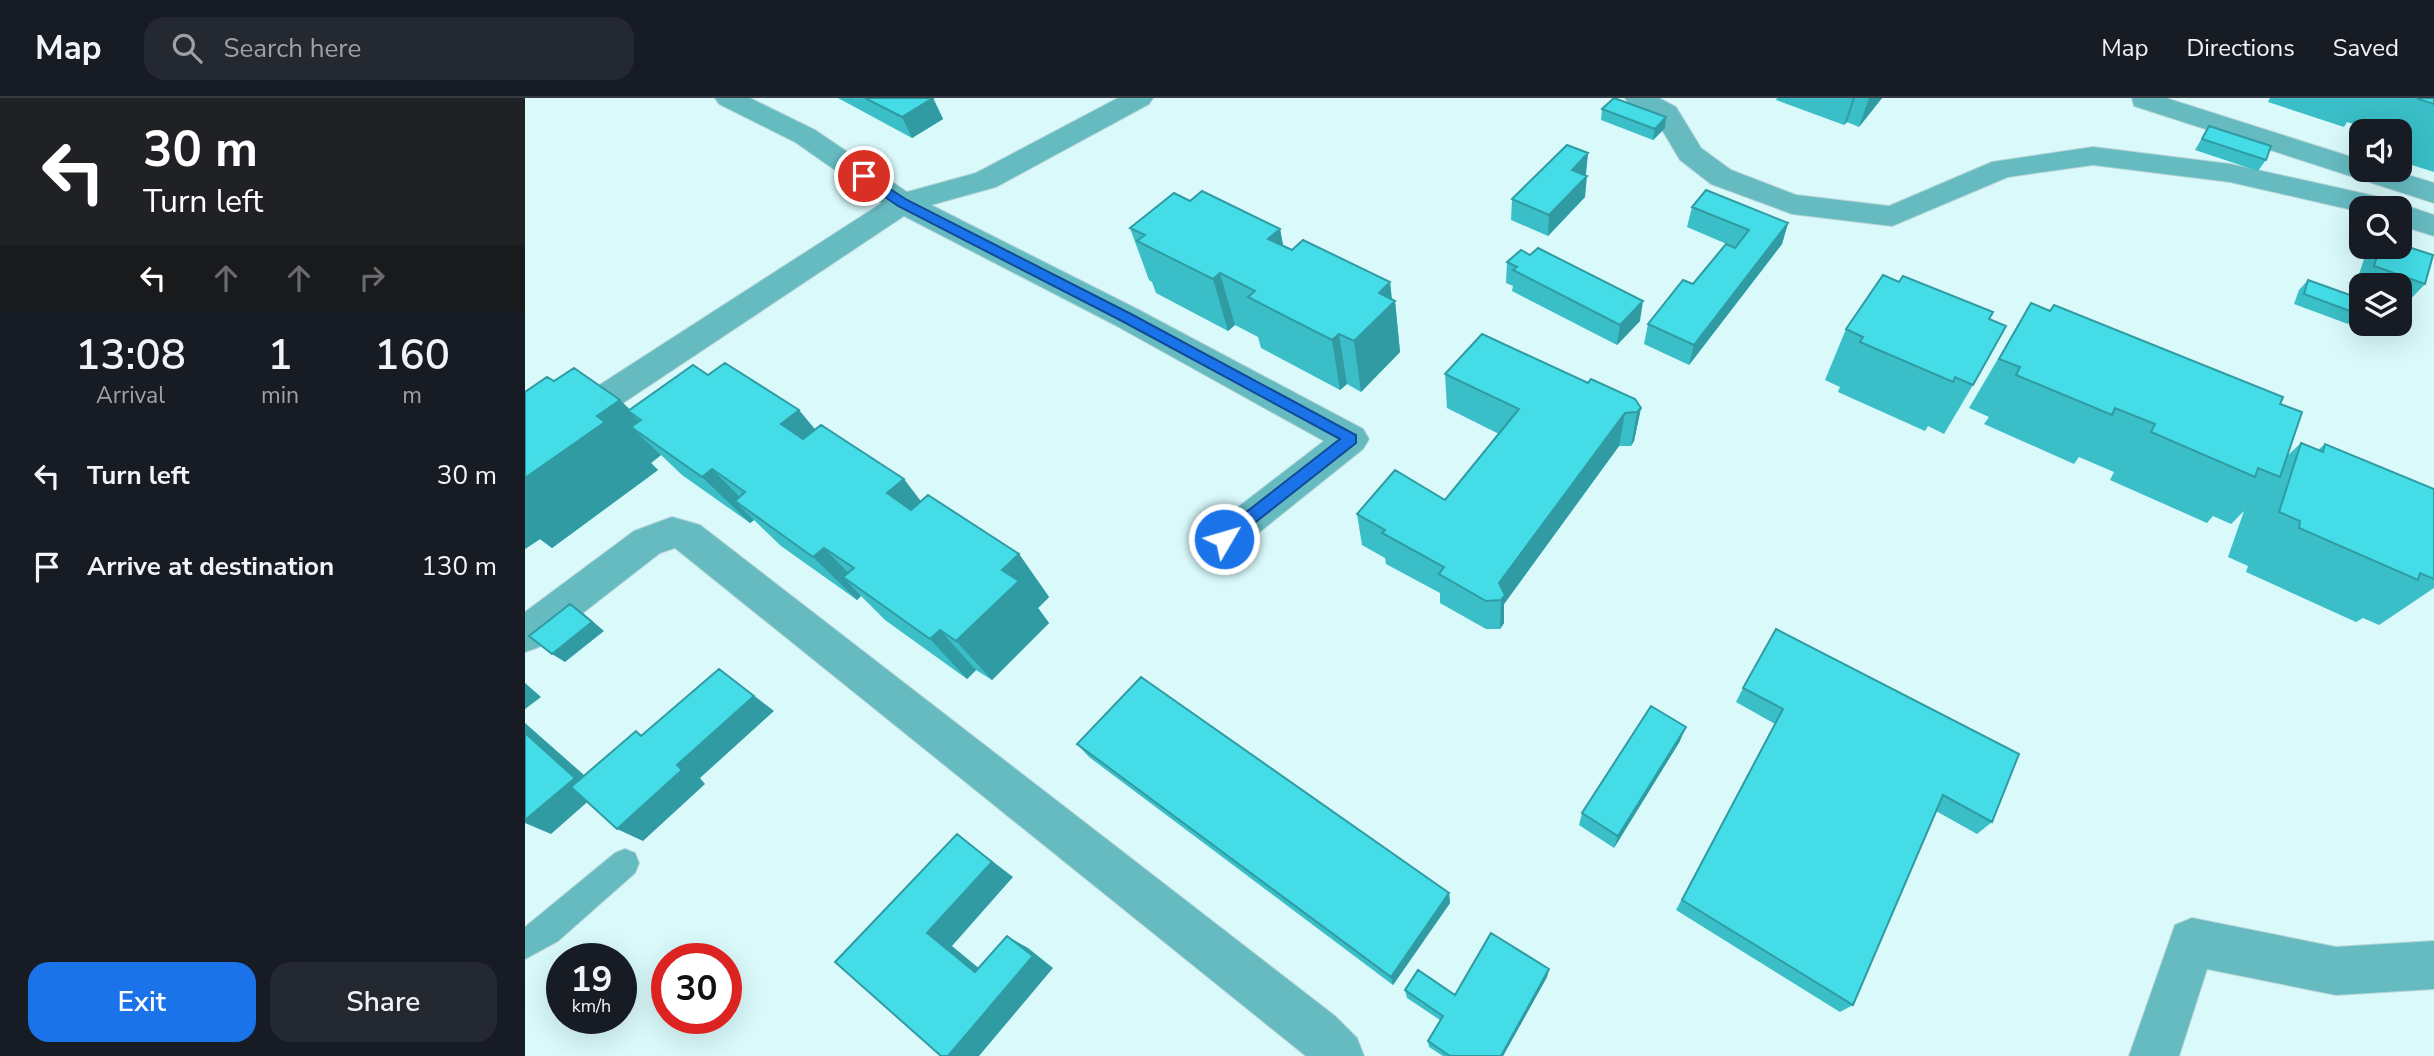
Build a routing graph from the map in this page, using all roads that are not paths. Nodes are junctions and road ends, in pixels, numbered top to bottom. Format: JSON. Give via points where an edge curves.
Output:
{"nodes":[{"id":1,"x":729,"y":98,"type":"edge"},
{"id":2,"x":1139,"y":98,"type":"edge"},
{"id":3,"x":1639,"y":98,"type":"edge"},
{"id":4,"x":2144,"y":100,"type":"edge"},
{"id":5,"x":2349,"y":166,"type":"edge"},
{"id":6,"x":2399,"y":182,"type":"edge"},
{"id":7,"x":2434,"y":193,"type":"edge"},
{"id":8,"x":2349,"y":200,"type":"edge"},
{"id":9,"x":902,"y":203,"type":"junction"},
{"id":10,"x":2412,"y":218,"type":"edge"},
{"id":11,"x":2434,"y":226,"type":"edge"},
{"id":12,"x":525,"y":455,"type":"edge"},
{"id":13,"x":1224,"y":539,"type":"dead end"},
{"id":14,"x":525,"y":635,"type":"edge"},
{"id":15,"x":625,"y":863,"type":"dead end"},
{"id":16,"x":525,"y":944,"type":"edge"},
{"id":17,"x":2434,"y":965,"type":"edge"},
{"id":18,"x":1339,"y":1056,"type":"edge"},
{"id":19,"x":2154,"y":1056,"type":"edge"}],
"edges":[{"from":1,"to":9,"type":"street","via":[[805,136]]},
{"from":2,"to":9,"type":"street","via":[[986,180]]},
{"from":3,"to":8,"type":"street","via":[[1666,113],[1690,154],[1721,177],[1792,204],[1892,216],[2002,169],[2092,156],[2230,173]]},
{"from":4,"to":5,"type":"street"},
{"from":6,"to":7,"type":"street"},
{"from":9,"to":12,"type":"street"},
{"from":9,"to":13,"type":"street","via":[[1351,439]]},
{"from":10,"to":11,"type":"street"},
{"from":14,"to":18,"type":"street","via":[[647,542],[672,532],[687,536],[1318,1033]]},
{"from":15,"to":16,"type":"lane"},
{"from":17,"to":19,"type":"street","via":[[2336,971],[2192,942]]}]}
